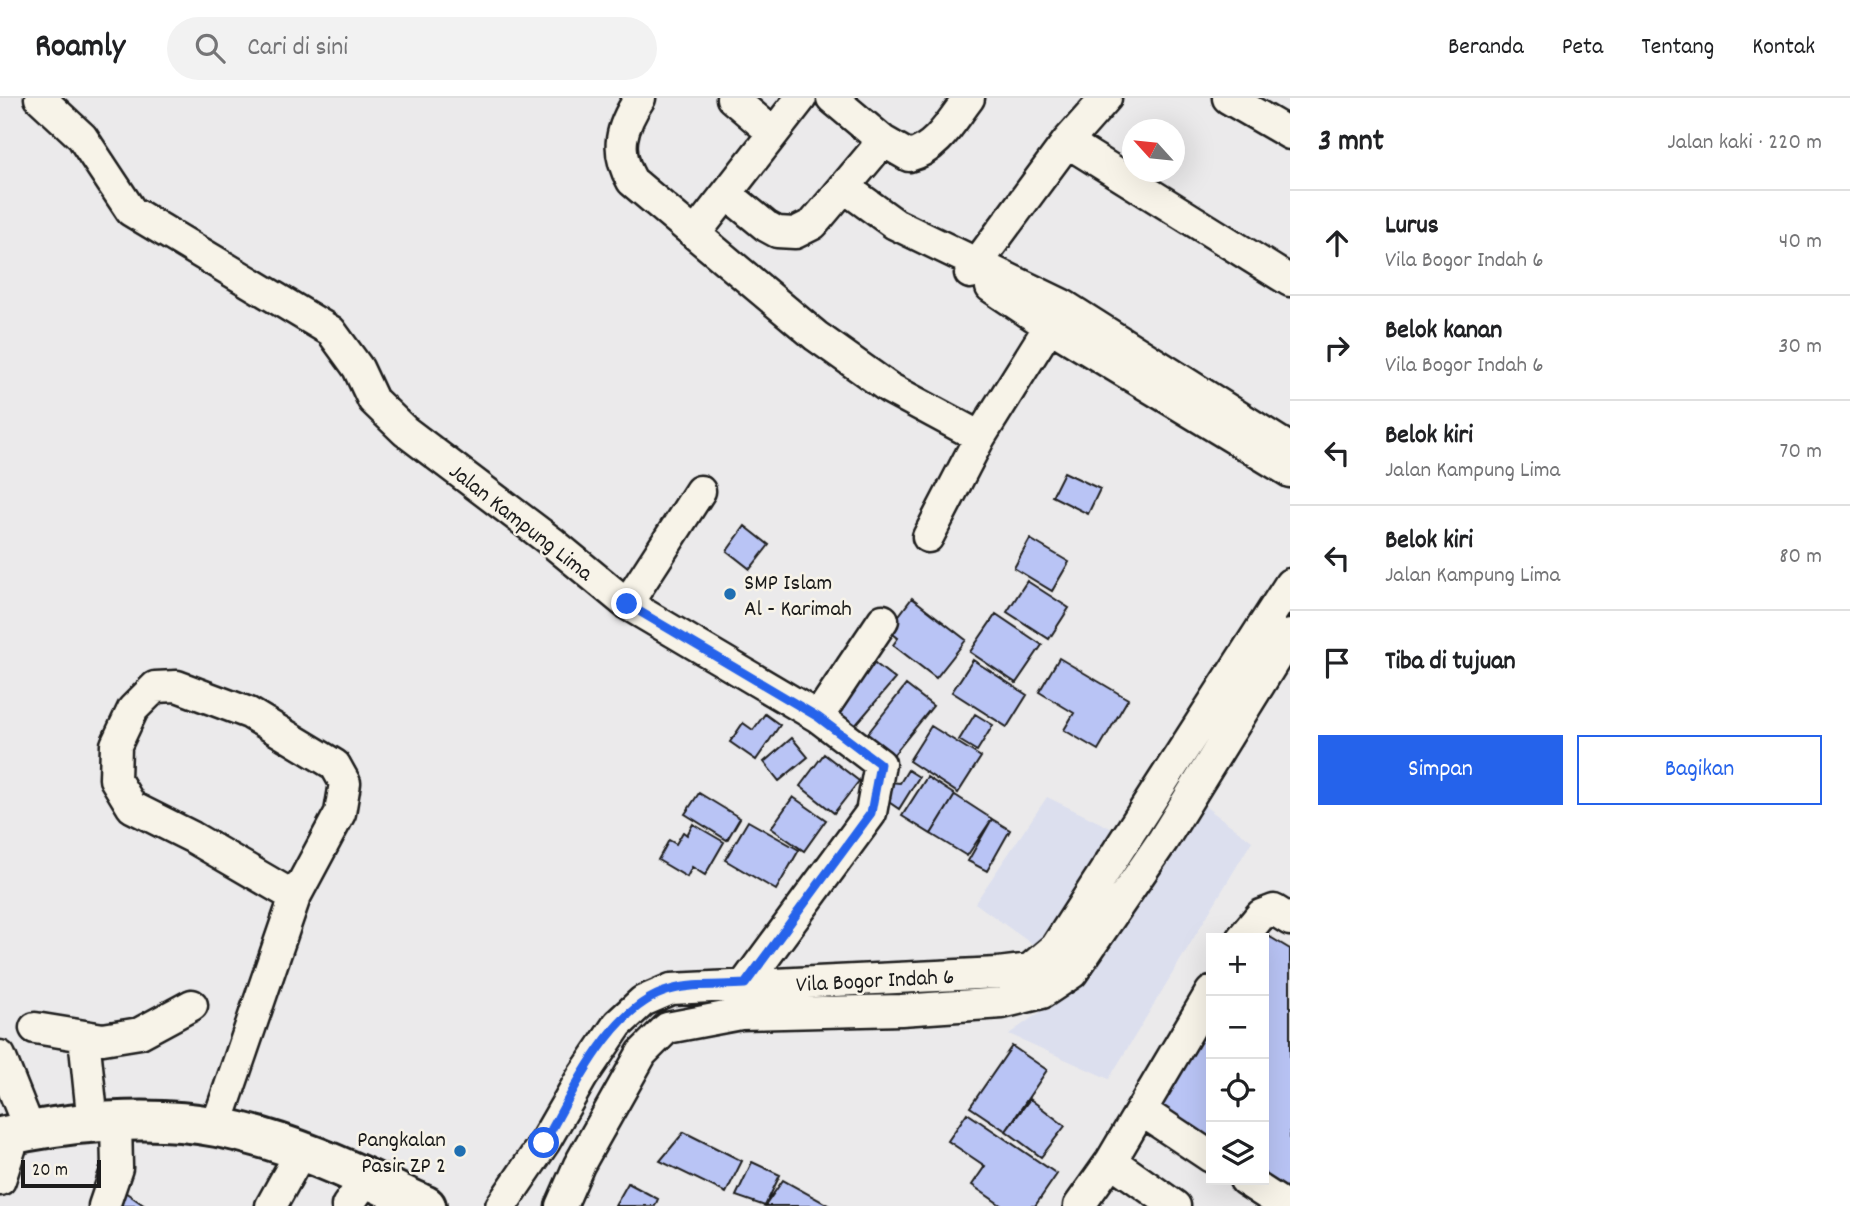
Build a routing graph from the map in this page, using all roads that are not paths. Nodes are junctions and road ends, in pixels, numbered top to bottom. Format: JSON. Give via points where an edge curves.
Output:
{"nodes":[{"id":1,"x":40,"y":98,"type":"edge"},
{"id":2,"x":640,"y":98,"type":"edge"},
{"id":3,"x":732,"y":98,"type":"edge"},
{"id":4,"x":801,"y":98,"type":"edge"},
{"id":5,"x":832,"y":98,"type":"edge"},
{"id":6,"x":969,"y":98,"type":"edge"},
{"id":7,"x":1106,"y":98,"type":"edge"},
{"id":8,"x":1228,"y":98,"type":"edge"},
{"id":9,"x":773,"y":133,"type":"junction"},
{"id":10,"x":1290,"y":134,"type":"edge"},
{"id":11,"x":883,"y":141,"type":"junction"},
{"id":12,"x":1067,"y":142,"type":"junction"},
{"id":13,"x":844,"y":187,"type":"junction"},
{"id":14,"x":727,"y":194,"type":"junction"},
{"id":15,"x":695,"y":234,"type":"junction"},
{"id":16,"x":967,"y":263,"type":"junction"},
{"id":17,"x":1290,"y":281,"type":"edge"},
{"id":18,"x":1056,"y":316,"type":"junction"},
{"id":19,"x":980,"y":437,"type":"junction"},
{"id":20,"x":1290,"y":449,"type":"edge"},
{"id":21,"x":1290,"y":472,"type":"edge"},
{"id":22,"x":700,"y":491,"type":"dead end"},
{"id":23,"x":928,"y":537,"type":"dead end"},
{"id":24,"x":1290,"y":583,"type":"edge"},
{"id":25,"x":627,"y":604,"type":"junction"},
{"id":26,"x":883,"y":620,"type":"dead end"},
{"id":27,"x":1290,"y":635,"type":"edge"},
{"id":28,"x":818,"y":717,"type":"junction"},
{"id":29,"x":1135,"y":823,"type":"junction"},
{"id":30,"x":1163,"y":839,"type":"junction"},
{"id":31,"x":295,"y":897,"type":"junction"},
{"id":32,"x":1290,"y":920,"type":"edge"},
{"id":33,"x":1246,"y":933,"type":"edge"},
{"id":34,"x":900,"y":980,"type":"junction"},
{"id":35,"x":745,"y":984,"type":"junction"},
{"id":36,"x":1209,"y":996,"type":"edge"},
{"id":37,"x":192,"y":1005,"type":"dead end"},
{"id":38,"x":901,"y":1010,"type":"junction"},
{"id":39,"x":741,"y":1014,"type":"junction"},
{"id":40,"x":35,"y":1028,"type":"dead end"},
{"id":41,"x":83,"y":1037,"type":"junction"},
{"id":42,"x":0,"y":1056,"type":"edge"},
{"id":43,"x":582,"y":1077,"type":"junction"},
{"id":44,"x":616,"y":1098,"type":"junction"},
{"id":45,"x":1142,"y":1111,"type":"junction"},
{"id":46,"x":104,"y":1122,"type":"junction"},
{"id":47,"x":216,"y":1127,"type":"junction"},
{"id":48,"x":15,"y":1134,"type":"edge"},
{"id":49,"x":302,"y":1150,"type":"junction"},
{"id":50,"x":1206,"y":1154,"type":"edge"},
{"id":51,"x":1111,"y":1161,"type":"junction"},
{"id":52,"x":0,"y":1180,"type":"edge"},
{"id":53,"x":1253,"y":1185,"type":"edge"},
{"id":54,"x":357,"y":1192,"type":"edge"},
{"id":55,"x":104,"y":1206,"type":"edge"},
{"id":56,"x":271,"y":1206,"type":"edge"},
{"id":57,"x":426,"y":1206,"type":"edge"},
{"id":58,"x":501,"y":1206,"type":"edge"},
{"id":59,"x":561,"y":1206,"type":"edge"},
{"id":60,"x":1079,"y":1206,"type":"edge"},
{"id":61,"x":1175,"y":1206,"type":"edge"},
{"id":62,"x":1285,"y":1206,"type":"edge"}],
"edges":[{"from":1,"to":25,"type":"street","name":"Jalan Kampung Lima","via":[[82,137],[131,211],[331,331],[358,368],[373,400],[405,431]]},
{"from":2,"to":15,"type":"street","via":[[621,140],[622,163],[632,181]]},
{"from":3,"to":9,"type":"street"},
{"from":4,"to":9,"type":"street"},
{"from":5,"to":11,"type":"street"},
{"from":6,"to":11,"type":"street","via":[[933,145],[921,153],[909,156]]},
{"from":7,"to":12,"type":"street"},
{"from":8,"to":10,"type":"street"},
{"from":9,"to":14,"type":"street"},
{"from":11,"to":13,"type":"street"},
{"from":12,"to":16,"type":"street"},
{"from":12,"to":17,"type":"street"},
{"from":13,"to":14,"type":"street","via":[[813,224],[795,233],[765,226]]},
{"from":13,"to":16,"type":"street","via":[[895,224]]},
{"from":14,"to":15,"type":"street"},
{"from":15,"to":19,"type":"street","via":[[816,335],[889,388]]},
{"from":16,"to":18,"type":"street"},
{"from":18,"to":19,"type":"street"},
{"from":18,"to":20,"type":"street"},
{"from":18,"to":21,"type":"street"},
{"from":19,"to":23,"type":"street"},
{"from":22,"to":25,"type":"street"},
{"from":24,"to":29,"type":"street","name":"Vila Bogor Indah 6"},
{"from":25,"to":28,"type":"street","name":"Jalan Kampung Lima"},
{"from":26,"to":28,"type":"street"},
{"from":27,"to":30,"type":"street"},
{"from":28,"to":35,"type":"street","name":"Jalan Kampung Lima","via":[[880,764],[871,813]]},
{"from":29,"to":30,"type":"street"},
{"from":29,"to":34,"type":"street","name":"Vila Bogor Indah 6","via":[[1056,947],[1030,969]]},
{"from":30,"to":38,"type":"street","via":[[1072,973],[1042,993],[1002,1003]]},
{"from":31,"to":31,"type":"street","via":[[132,807],[114,779],[116,745],[133,709],[155,687],[177,686],[249,713],[335,765],[345,783],[340,813]]},
{"from":31,"to":47,"type":"street"},
{"from":32,"to":33,"type":"street","via":[[1274,910],[1261,915]]},
{"from":34,"to":35,"type":"street","name":"Vila Bogor Indah 6"},
{"from":34,"to":38,"type":"street"},
{"from":35,"to":39,"type":"street"},
{"from":35,"to":43,"type":"street","name":"Vila Bogor Indah 6","via":[[671,989],[643,1001],[618,1024]]},
{"from":36,"to":45,"type":"street"},
{"from":37,"to":41,"type":"street","via":[[140,1033]]},
{"from":38,"to":39,"type":"street"},
{"from":39,"to":44,"type":"street","via":[[667,1028],[642,1053]]},
{"from":40,"to":41,"type":"street"},
{"from":41,"to":46,"type":"street"},
{"from":42,"to":48,"type":"street"},
{"from":43,"to":44,"type":"street"},
{"from":43,"to":58,"type":"street","name":"Vila Bogor Indah 6"},
{"from":44,"to":59,"type":"street"},
{"from":45,"to":50,"type":"street"},
{"from":45,"to":51,"type":"street"},
{"from":46,"to":47,"type":"main road"},
{"from":46,"to":48,"type":"main road"},
{"from":46,"to":55,"type":"street","via":[[117,1168]]},
{"from":47,"to":49,"type":"main road"},
{"from":48,"to":52,"type":"street"},
{"from":49,"to":54,"type":"main road"},
{"from":49,"to":56,"type":"street"},
{"from":51,"to":60,"type":"street"},
{"from":51,"to":61,"type":"street"},
{"from":53,"to":62,"type":"street"},
{"from":54,"to":57,"type":"main road"}]}
